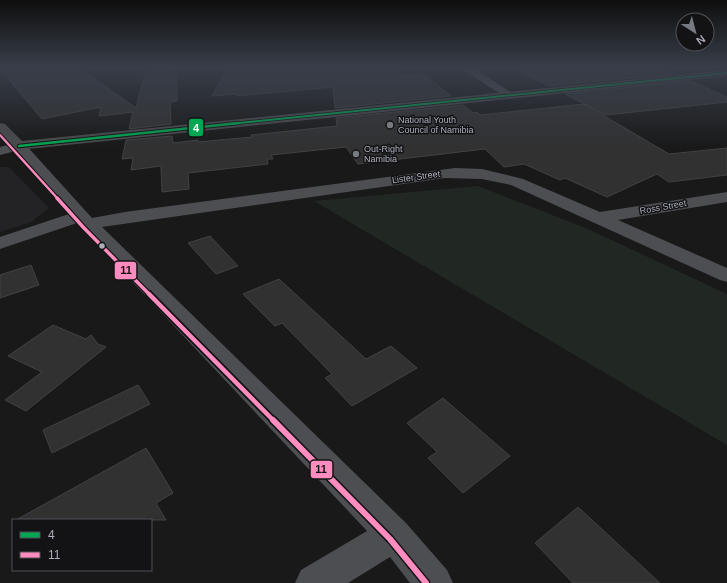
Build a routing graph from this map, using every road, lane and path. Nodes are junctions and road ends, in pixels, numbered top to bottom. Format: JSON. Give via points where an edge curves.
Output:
{"nodes":[{"id":1,"x":506,"y":93,"type":"edge"},
{"id":2,"x":537,"y":93,"type":"edge"},
{"id":3,"x":511,"y":96,"type":"junction"},
{"id":4,"x":0,"y":126,"type":"edge"},
{"id":5,"x":10,"y":148,"type":"edge"},
{"id":6,"x":727,"y":197,"type":"edge"},
{"id":7,"x":598,"y":218,"type":"junction"},
{"id":8,"x":84,"y":220,"type":"junction"},
{"id":9,"x":0,"y":243,"type":"edge"},
{"id":10,"x":727,"y":276,"type":"edge"},
{"id":11,"x":394,"y":535,"type":"junction"},
{"id":12,"x":314,"y":583,"type":"edge"},
{"id":13,"x":434,"y":583,"type":"edge"}],
"edges":[{"from":1,"to":3,"type":"street"},
{"from":2,"to":3,"type":"main road"},
{"from":3,"to":5,"type":"main road","via":[[364,109]]},
{"from":4,"to":5,"type":"main road"},
{"from":5,"to":8,"type":"street"},
{"from":6,"to":7,"type":"street","name":"Ross Street"},
{"from":7,"to":8,"type":"street","name":"Lister Street","via":[[517,182],[465,172],[164,212]]},
{"from":7,"to":10,"type":"street","name":"Lister Street"},
{"from":8,"to":9,"type":"street","name":"Lister Street"},
{"from":8,"to":11,"type":"street"},
{"from":11,"to":12,"type":"street"},
{"from":11,"to":13,"type":"street"}]}
